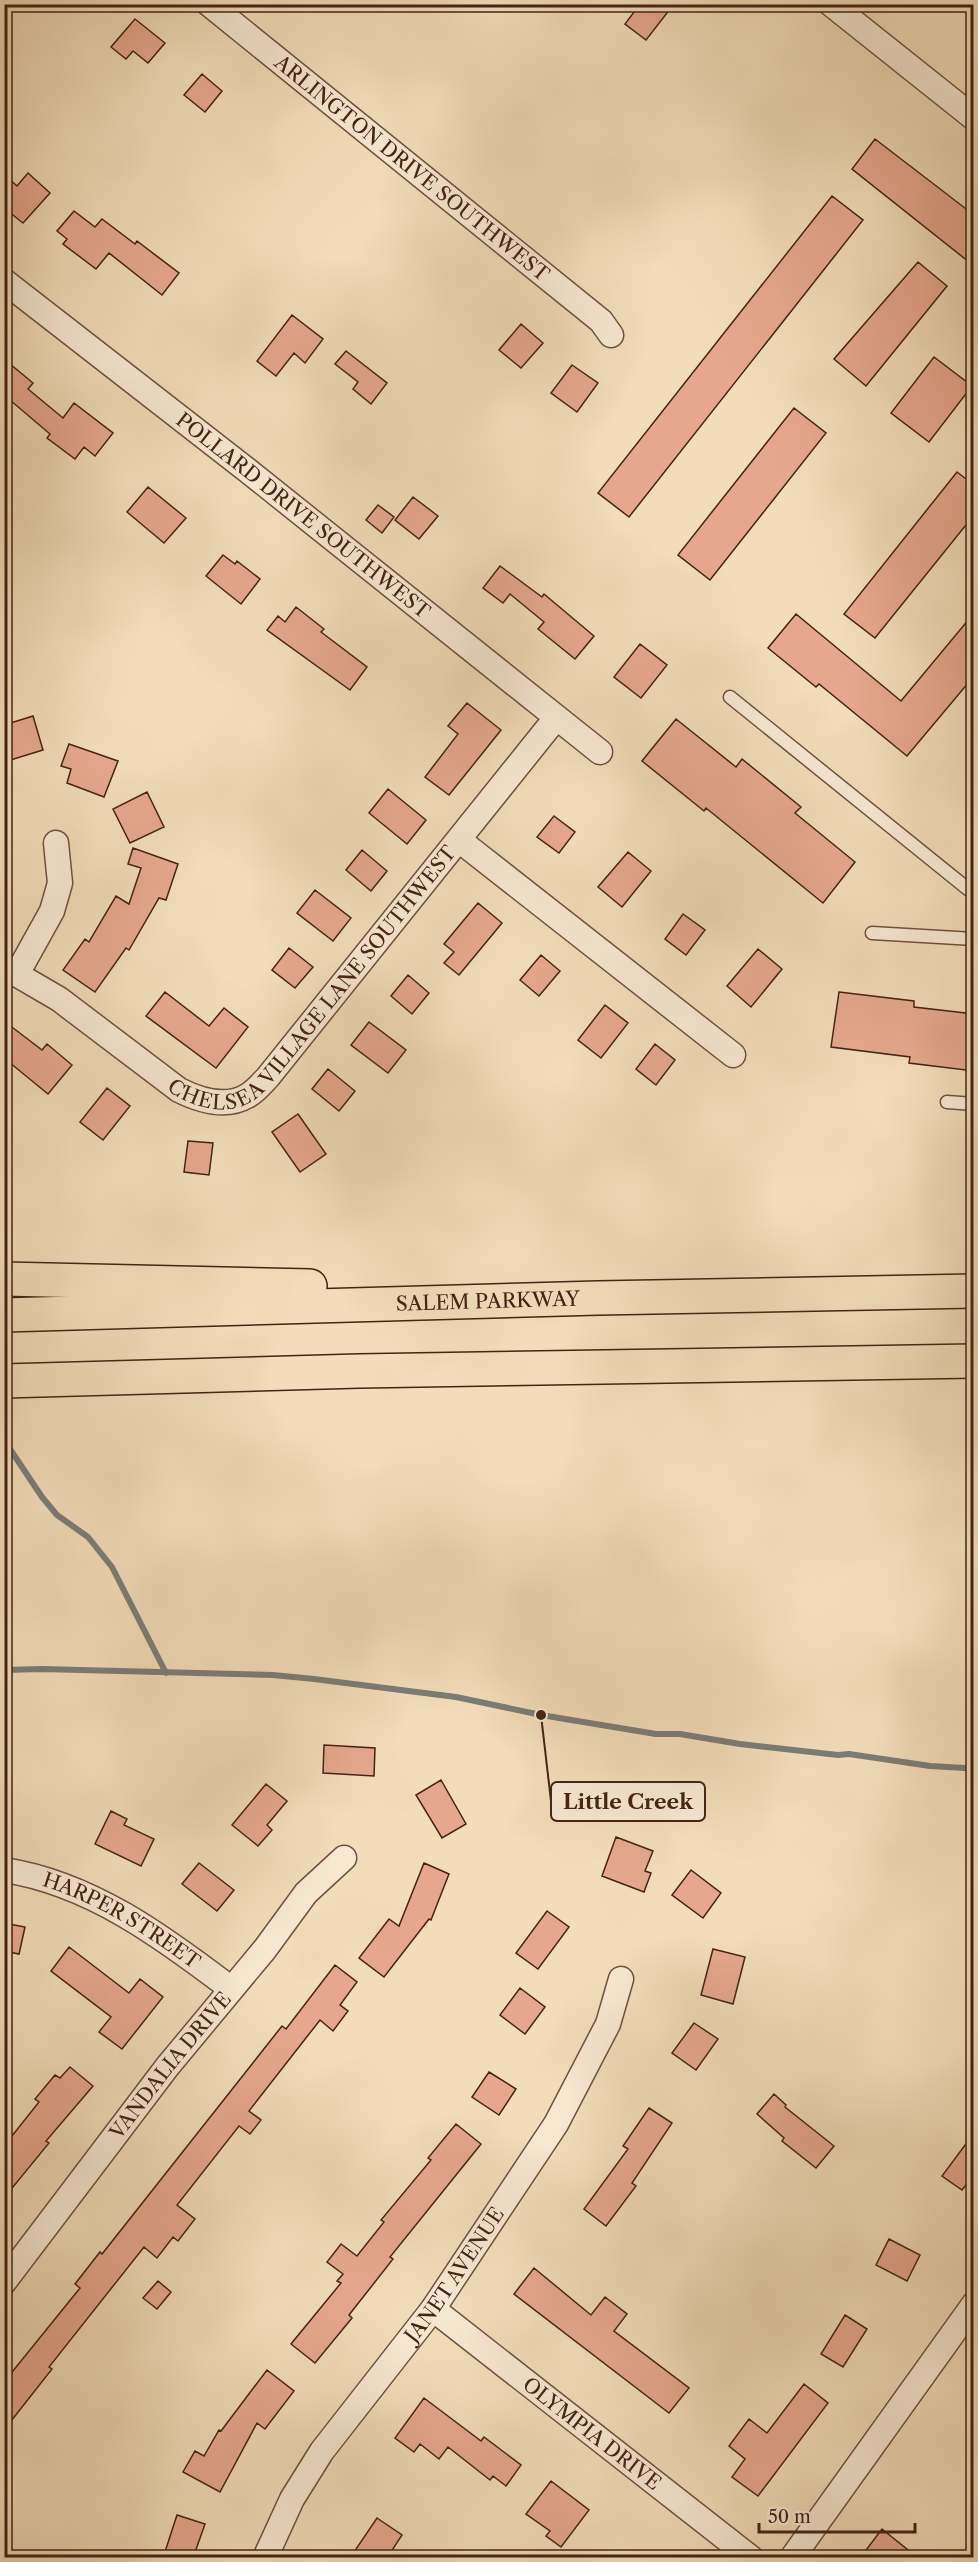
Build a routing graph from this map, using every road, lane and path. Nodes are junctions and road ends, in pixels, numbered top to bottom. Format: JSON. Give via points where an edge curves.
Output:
{"nodes":[{"id":1,"x":209,"y":4,"type":"edge"},
{"id":2,"x":831,"y":4,"type":"edge"},
{"id":3,"x":974,"y":117,"type":"edge"},
{"id":4,"x":4,"y":281,"type":"edge"},
{"id":5,"x":611,"y":335,"type":"dead end"},
{"id":6,"x":730,"y":697,"type":"dead end"},
{"id":7,"x":556,"y":718,"type":"junction"},
{"id":8,"x":600,"y":752,"type":"dead end"},
{"id":9,"x":459,"y":840,"type":"junction"},
{"id":10,"x":56,"y":843,"type":"dead end"},
{"id":11,"x":974,"y":894,"type":"edge"},
{"id":12,"x":872,"y":933,"type":"dead end"},
{"id":13,"x":974,"y":939,"type":"edge"},
{"id":14,"x":11,"y":970,"type":"edge"},
{"id":15,"x":733,"y":1055,"type":"dead end"},
{"id":16,"x":947,"y":1102,"type":"dead end"},
{"id":17,"x":974,"y":1104,"type":"edge"},
{"id":18,"x":4,"y":1279,"type":"edge"},
{"id":19,"x":974,"y":1291,"type":"edge"},
{"id":20,"x":466,"y":1301,"type":"junction"},
{"id":21,"x":4,"y":1315,"type":"edge"},
{"id":22,"x":974,"y":1362,"type":"edge"},
{"id":23,"x":4,"y":1381,"type":"edge"},
{"id":24,"x":344,"y":1858,"type":"dead end"},
{"id":25,"x":4,"y":1870,"type":"edge"},
{"id":26,"x":621,"y":1979,"type":"dead end"},
{"id":27,"x":230,"y":1988,"type":"junction"},
{"id":28,"x":4,"y":2282,"type":"edge"},
{"id":29,"x":974,"y":2304,"type":"edge"},
{"id":30,"x":433,"y":2309,"type":"junction"},
{"id":31,"x":265,"y":2558,"type":"edge"},
{"id":32,"x":752,"y":2558,"type":"edge"},
{"id":33,"x":792,"y":2558,"type":"edge"}],
"edges":[{"from":1,"to":5,"type":"street","name":"ARLINGTON DRIVE SOUTHWEST","via":[[602,321]]},
{"from":2,"to":3,"type":"street"},
{"from":4,"to":7,"type":"street","name":"POLLARD DRIVE SOUTHWEST"},
{"from":6,"to":11,"type":"lane"},
{"from":7,"to":8,"type":"street","name":"POLLARD DRIVE SOUTHWEST"},
{"from":7,"to":9,"type":"street","name":"CHELSEA VILLAGE LANE SOUTHWEST"},
{"from":9,"to":14,"type":"street","name":"CHELSEA VILLAGE LANE SOUTHWEST","via":[[268,1077],[246,1097],[221,1103],[200,1100],[179,1090],[59,999]]},
{"from":9,"to":15,"type":"street"},
{"from":10,"to":14,"type":"street","via":[[60,883],[52,911]]},
{"from":12,"to":13,"type":"lane"},
{"from":16,"to":17,"type":"lane"},
{"from":18,"to":20,"type":"highway","via":[[393,1287]]},
{"from":19,"to":20,"type":"highway","name":"SALEM PARKWAY"},
{"from":20,"to":21,"type":"highway","name":"SALEM PARKWAY"},
{"from":22,"to":23,"type":"highway","via":[[359,1371]]},
{"from":24,"to":27,"type":"street","name":"VANDALIA DRIVE","via":[[306,1893]]},
{"from":25,"to":27,"type":"street","name":"HARPER STREET","via":[[30,1874],[110,1906],[176,1947]]},
{"from":26,"to":30,"type":"street","name":"JANET AVENUE","via":[[608,2024],[556,2124]]},
{"from":27,"to":28,"type":"street","name":"VANDALIA DRIVE"},
{"from":29,"to":33,"type":"street"},
{"from":30,"to":31,"type":"street","name":"JANET AVENUE","via":[[322,2451],[292,2499]]},
{"from":30,"to":32,"type":"street","name":"OLYMPIA DRIVE"}]}
